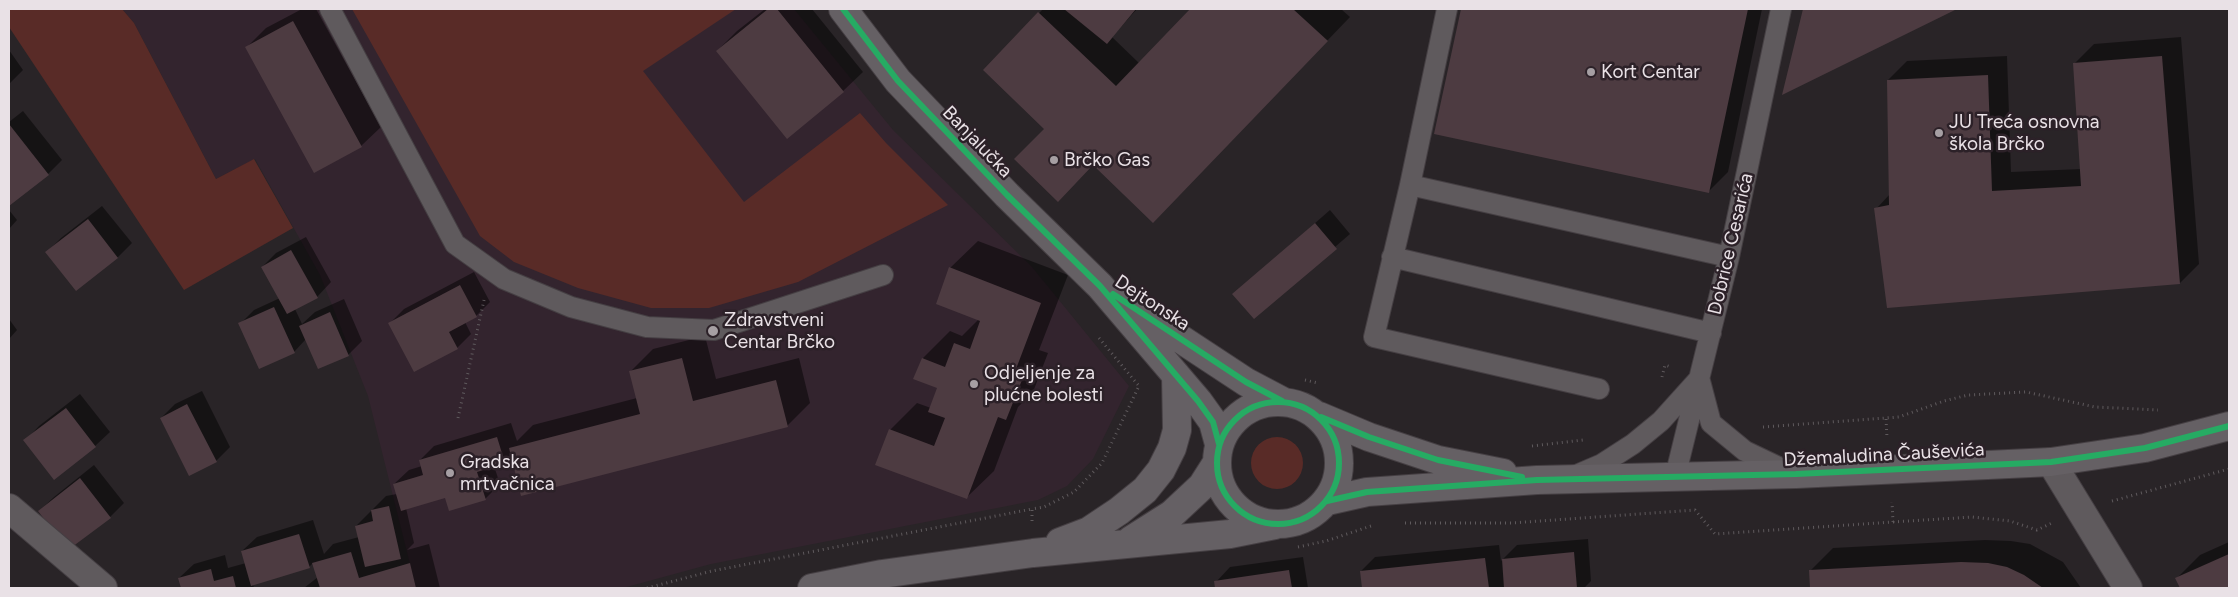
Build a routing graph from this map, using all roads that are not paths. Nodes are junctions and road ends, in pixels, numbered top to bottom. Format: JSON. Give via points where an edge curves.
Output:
{"nodes":[{"id":1,"x":330,"y":9,"type":"edge"},
{"id":2,"x":843,"y":9,"type":"edge"},
{"id":3,"x":1447,"y":9,"type":"edge"},
{"id":4,"x":1781,"y":9,"type":"edge"},
{"id":5,"x":1410,"y":185,"type":"junction"},
{"id":6,"x":1392,"y":257,"type":"junction"},
{"id":7,"x":1729,"y":257,"type":"junction"},
{"id":8,"x":883,"y":275,"type":"dead end"},
{"id":9,"x":1100,"y":286,"type":"junction"},
{"id":10,"x":1711,"y":333,"type":"junction"},
{"id":11,"x":1176,"y":375,"type":"junction"},
{"id":12,"x":1699,"y":379,"type":"junction"},
{"id":13,"x":1599,"y":389,"type":"dead end"},
{"id":14,"x":1282,"y":401,"type":"junction"},
{"id":15,"x":1318,"y":416,"type":"junction"},
{"id":16,"x":2229,"y":426,"type":"edge"},
{"id":17,"x":1218,"y":454,"type":"junction"},
{"id":18,"x":2051,"y":462,"type":"junction"},
{"id":19,"x":1796,"y":474,"type":"junction"},
{"id":20,"x":1675,"y":477,"type":"junction"},
{"id":21,"x":1565,"y":479,"type":"junction"},
{"id":22,"x":1537,"y":480,"type":"junction"},
{"id":23,"x":1327,"y":501,"type":"junction"},
{"id":24,"x":9,"y":508,"type":"edge"},
{"id":25,"x":1275,"y":525,"type":"junction"},
{"id":26,"x":1126,"y":543,"type":"junction"},
{"id":27,"x":1033,"y":553,"type":"junction"},
{"id":28,"x":103,"y":588,"type":"edge"},
{"id":29,"x":812,"y":588,"type":"edge"},
{"id":30,"x":2128,"y":588,"type":"edge"}],
"edges":[{"from":1,"to":8,"type":"lane","via":[[455,244],[504,279],[580,309],[647,327],[714,330]]},
{"from":2,"to":9,"type":"main road","name":"Banjalučka","via":[[898,81]]},
{"from":3,"to":5,"type":"lane"},
{"from":4,"to":7,"type":"lane","name":"Dobrice Cesarića"},
{"from":5,"to":6,"type":"lane"},
{"from":5,"to":7,"type":"lane"},
{"from":6,"to":10,"type":"lane"},
{"from":6,"to":13,"type":"lane","via":[[1374,337]]},
{"from":7,"to":10,"type":"lane","name":"Dobrice Cesarića"},
{"from":9,"to":11,"type":"main road","name":"Dejtonska"},
{"from":9,"to":14,"type":"main road","name":"Dejtonska","via":[[1246,382]]},
{"from":10,"to":12,"type":"lane","name":"Dobrice Cesarića"},
{"from":11,"to":17,"type":"main road","name":"Dejtonska","via":[[1213,422]]},
{"from":11,"to":27,"type":"main road","via":[[1176,430],[1172,448],[1156,476],[1119,511],[1089,531]]},
{"from":12,"to":19,"type":"lane","via":[[1711,423],[1745,451]]},
{"from":12,"to":20,"type":"lane","name":"Dobrice Cesarića"},
{"from":12,"to":21,"type":"lane","via":[[1660,421],[1633,444],[1602,464]]},
{"from":14,"to":15,"type":"main road","via":[[1301,406]]},
{"from":14,"to":17,"type":"main road","via":[[1261,404],[1243,413],[1228,426]]},
{"from":15,"to":22,"type":"main road","name":"Džemaludina Čauševića","via":[[1438,460]]},
{"from":15,"to":23,"type":"main road","via":[[1332,432],[1340,467],[1336,486]]},
{"from":16,"to":18,"type":"main road","name":"Džemaludina Čauševića","via":[[2145,448]]},
{"from":17,"to":25,"type":"main road","via":[[1220,484],[1230,502],[1243,515]]},
{"from":17,"to":26,"type":"main road","via":[[1202,486],[1172,514]]},
{"from":18,"to":19,"type":"main road","name":"Džemaludina Čauševića"},
{"from":18,"to":30,"type":"street"},
{"from":19,"to":20,"type":"main road","name":"Džemaludina Čauševića"},
{"from":20,"to":21,"type":"main road","name":"Džemaludina Čauševića"},
{"from":21,"to":22,"type":"main road","name":"Džemaludina Čauševića"},
{"from":22,"to":23,"type":"main road","name":"Džemaludina Čauševića","via":[[1367,492]]},
{"from":23,"to":25,"type":"main road","via":[[1314,514],[1297,522]]},
{"from":24,"to":28,"type":"street"},
{"from":25,"to":26,"type":"main road","via":[[1230,534]]},
{"from":26,"to":27,"type":"main road"},
{"from":27,"to":29,"type":"main road","via":[[882,574]]}]}
